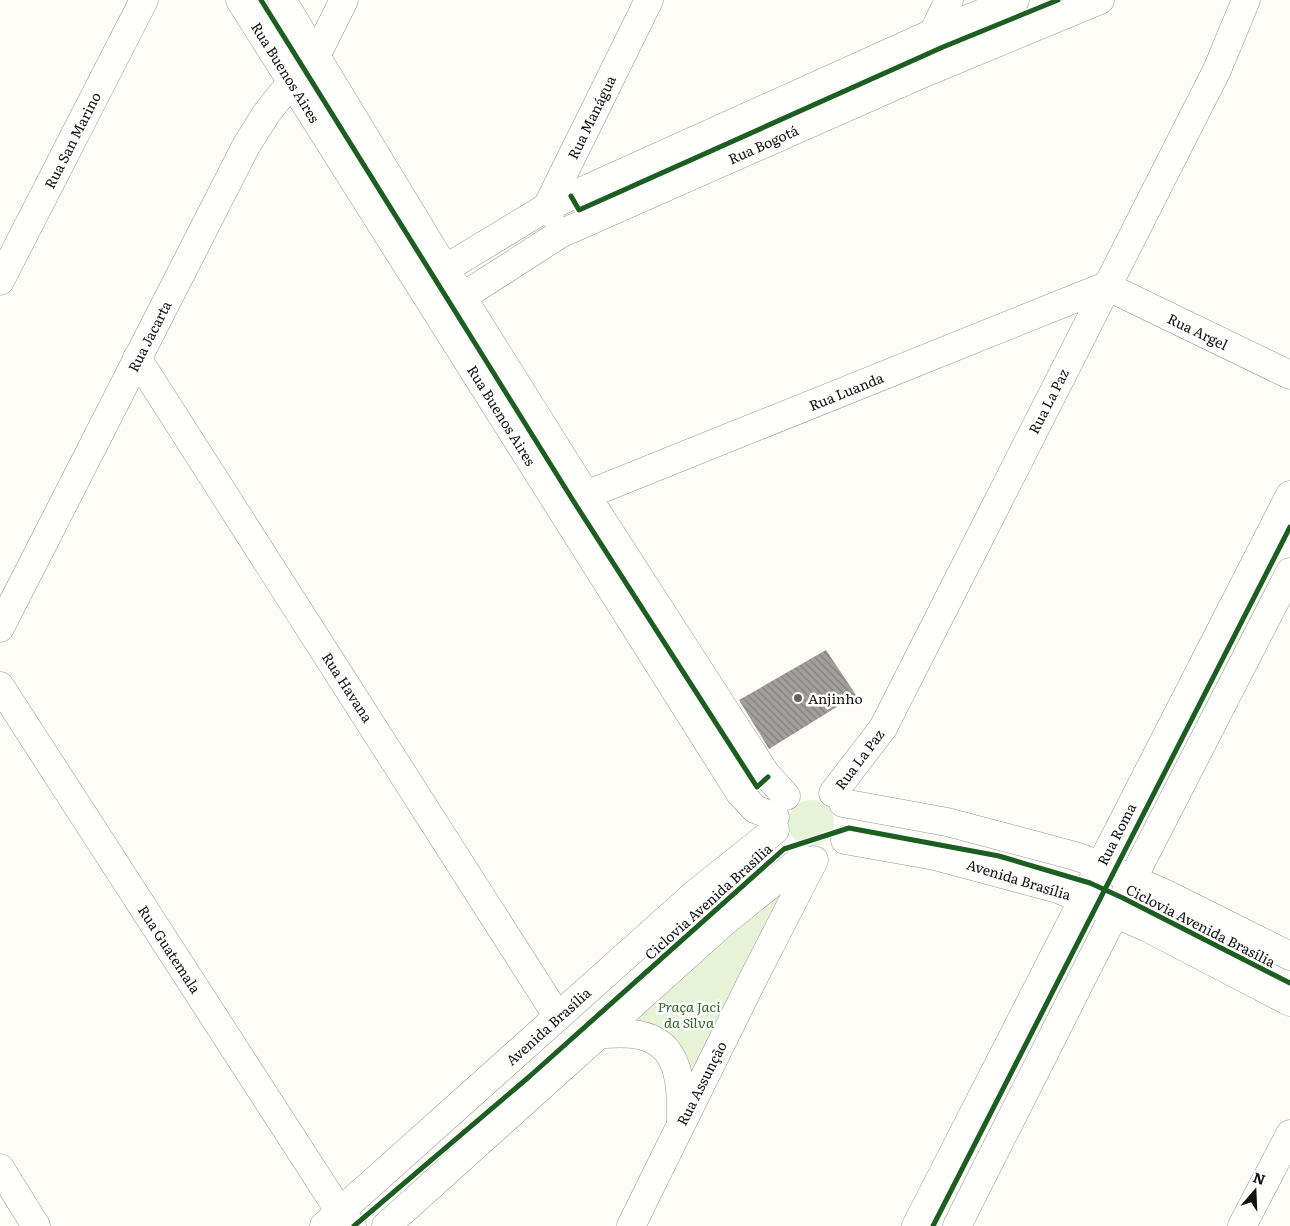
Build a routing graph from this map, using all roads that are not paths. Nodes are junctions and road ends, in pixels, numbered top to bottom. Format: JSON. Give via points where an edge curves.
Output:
{"nodes":[{"id":1,"x":144,"y":0,"type":"edge"},
{"id":2,"x":240,"y":0,"type":"edge"},
{"id":3,"x":282,"y":0,"type":"edge"},
{"id":4,"x":344,"y":0,"type":"edge"},
{"id":5,"x":649,"y":0,"type":"edge"},
{"id":6,"x":948,"y":0,"type":"edge"},
{"id":7,"x":1015,"y":0,"type":"edge"},
{"id":8,"x":1100,"y":0,"type":"edge"},
{"id":9,"x":1246,"y":0,"type":"edge"},
{"id":10,"x":933,"y":34,"type":"junction"},
{"id":11,"x":316,"y":56,"type":"junction"},
{"id":12,"x":924,"y":73,"type":"junction"},
{"id":13,"x":292,"y":81,"type":"junction"},
{"id":14,"x":547,"y":207,"type":"junction"},
{"id":15,"x":560,"y":234,"type":"junction"},
{"id":16,"x":445,"y":268,"type":"junction"},
{"id":17,"x":0,"y":281,"type":"edge"},
{"id":18,"x":420,"y":286,"type":"junction"},
{"id":19,"x":1106,"y":286,"type":"junction"},
{"id":20,"x":462,"y":296,"type":"junction"},
{"id":21,"x":438,"y":312,"type":"junction"},
{"id":22,"x":137,"y":358,"type":"junction"},
{"id":23,"x":1290,"y":375,"type":"edge"},
{"id":24,"x":1290,"y":495,"type":"edge"},
{"id":25,"x":586,"y":496,"type":"junction"},
{"id":26,"x":560,"y":509,"type":"junction"},
{"id":27,"x":1290,"y":572,"type":"edge"},
{"id":28,"x":0,"y":628,"type":"edge"},
{"id":29,"x":0,"y":686,"type":"edge"},
{"id":30,"x":838,"y":798,"type":"junction"},
{"id":31,"x":779,"y":815,"type":"junction"},
{"id":32,"x":845,"y":840,"type":"junction"},
{"id":33,"x":808,"y":860,"type":"junction"},
{"id":34,"x":1100,"y":865,"type":"junction"},
{"id":35,"x":1132,"y":879,"type":"junction"},
{"id":36,"x":1082,"y":899,"type":"junction"},
{"id":37,"x":1115,"y":913,"type":"junction"},
{"id":38,"x":1290,"y":956,"type":"edge"},
{"id":39,"x":1290,"y":1002,"type":"edge"},
{"id":40,"x":558,"y":1017,"type":"junction"},
{"id":41,"x":599,"y":1034,"type":"junction"},
{"id":42,"x":681,"y":1123,"type":"junction"},
{"id":43,"x":1290,"y":1134,"type":"edge"},
{"id":44,"x":0,"y":1168,"type":"edge"},
{"id":45,"x":339,"y":1221,"type":"edge"},
{"id":46,"x":36,"y":1226,"type":"edge"},
{"id":47,"x":386,"y":1226,"type":"edge"},
{"id":48,"x":631,"y":1226,"type":"edge"},
{"id":49,"x":916,"y":1226,"type":"edge"},
{"id":50,"x":957,"y":1226,"type":"edge"},
{"id":51,"x":1242,"y":1226,"type":"edge"}],
"edges":[{"from":1,"to":17,"type":"street","name":"Rua San Marino"},
{"from":2,"to":13,"type":"street","name":"Rua Buenos Aires"},
{"from":3,"to":11,"type":"street","name":"Rua Buenos Aires"},
{"from":4,"to":11,"type":"street","name":"Rua Jacarta"},
{"from":5,"to":14,"type":"street","name":"Rua Manágua"},
{"from":6,"to":10,"type":"street"},
{"from":7,"to":10,"type":"street"},
{"from":8,"to":12,"type":"street","name":"Rua Bogotá"},
{"from":9,"to":19,"type":"street","name":"Rua La Paz","via":[[1216,70]]},
{"from":10,"to":12,"type":"street"},
{"from":10,"to":14,"type":"street"},
{"from":11,"to":13,"type":"street","name":"Rua Jacarta"},
{"from":11,"to":16,"type":"street","name":"Rua Buenos Aires"},
{"from":12,"to":15,"type":"street","name":"Rua Bogotá"},
{"from":13,"to":18,"type":"street","name":"Rua Buenos Aires"},
{"from":13,"to":22,"type":"street","name":"Rua Jacarta","via":[[246,146]]},
{"from":14,"to":15,"type":"street"},
{"from":14,"to":16,"type":"street"},
{"from":15,"to":20,"type":"street","name":"Rua Bogotá"},
{"from":16,"to":18,"type":"street"},
{"from":16,"to":20,"type":"street","name":"Rua Buenos Aires"},
{"from":18,"to":21,"type":"street","name":"Rua Buenos Aires"},
{"from":19,"to":23,"type":"street","name":"Rua Argel"},
{"from":19,"to":25,"type":"street","name":"Rua Luanda"},
{"from":19,"to":30,"type":"street","name":"Rua La Paz","via":[[883,728]]},
{"from":20,"to":21,"type":"street","name":"Rua Bogotá"},
{"from":20,"to":25,"type":"street","name":"Rua Buenos Aires"},
{"from":21,"to":26,"type":"street","name":"Rua Buenos Aires"},
{"from":22,"to":28,"type":"street","name":"Rua Jacarta"},
{"from":22,"to":40,"type":"street","name":"Rua Havana"},
{"from":24,"to":34,"type":"street","name":"Rua Roma"},
{"from":25,"to":26,"type":"street","name":"Rua Luanda"},
{"from":25,"to":31,"type":"street","name":"Rua Buenos Aires","via":[[766,774]]},
{"from":26,"to":31,"type":"street","name":"Rua Buenos Aires","via":[[740,793],[755,808]]},
{"from":27,"to":35,"type":"street"},
{"from":29,"to":45,"type":"street","name":"Rua Guatemala"},
{"from":30,"to":31,"type":"street","via":[[822,788],[809,786],[797,789]]},
{"from":30,"to":32,"type":"street","via":[[848,815],[849,828]]},
{"from":30,"to":34,"type":"street","via":[[947,822]]},
{"from":31,"to":33,"type":"street","via":[[778,840],[792,855]]},
{"from":31,"to":40,"type":"street","name":"Avenida Brasília"},
{"from":32,"to":33,"type":"street","via":[[827,857]]},
{"from":32,"to":36,"type":"street","name":"Avenida Brasília","via":[[935,856],[1058,889]]},
{"from":33,"to":41,"type":"street","via":[[724,922]]},
{"from":33,"to":42,"type":"street","name":"Rua Assunção"},
{"from":34,"to":35,"type":"street"},
{"from":34,"to":36,"type":"street","name":"Rua Roma"},
{"from":35,"to":37,"type":"street"},
{"from":35,"to":38,"type":"street"},
{"from":36,"to":37,"type":"street","name":"Avenida Brasília"},
{"from":36,"to":49,"type":"street","name":"Rua Roma"},
{"from":37,"to":39,"type":"street","name":"Avenida Brasília"},
{"from":37,"to":50,"type":"street"},
{"from":40,"to":45,"type":"street","name":"Avenida Brasília"},
{"from":41,"to":42,"type":"street","via":[[638,1034],[655,1039],[665,1047],[677,1072]]},
{"from":41,"to":47,"type":"street"},
{"from":42,"to":48,"type":"street","name":"Rua Assunção"},
{"from":43,"to":51,"type":"street"},
{"from":44,"to":46,"type":"street"}]}
